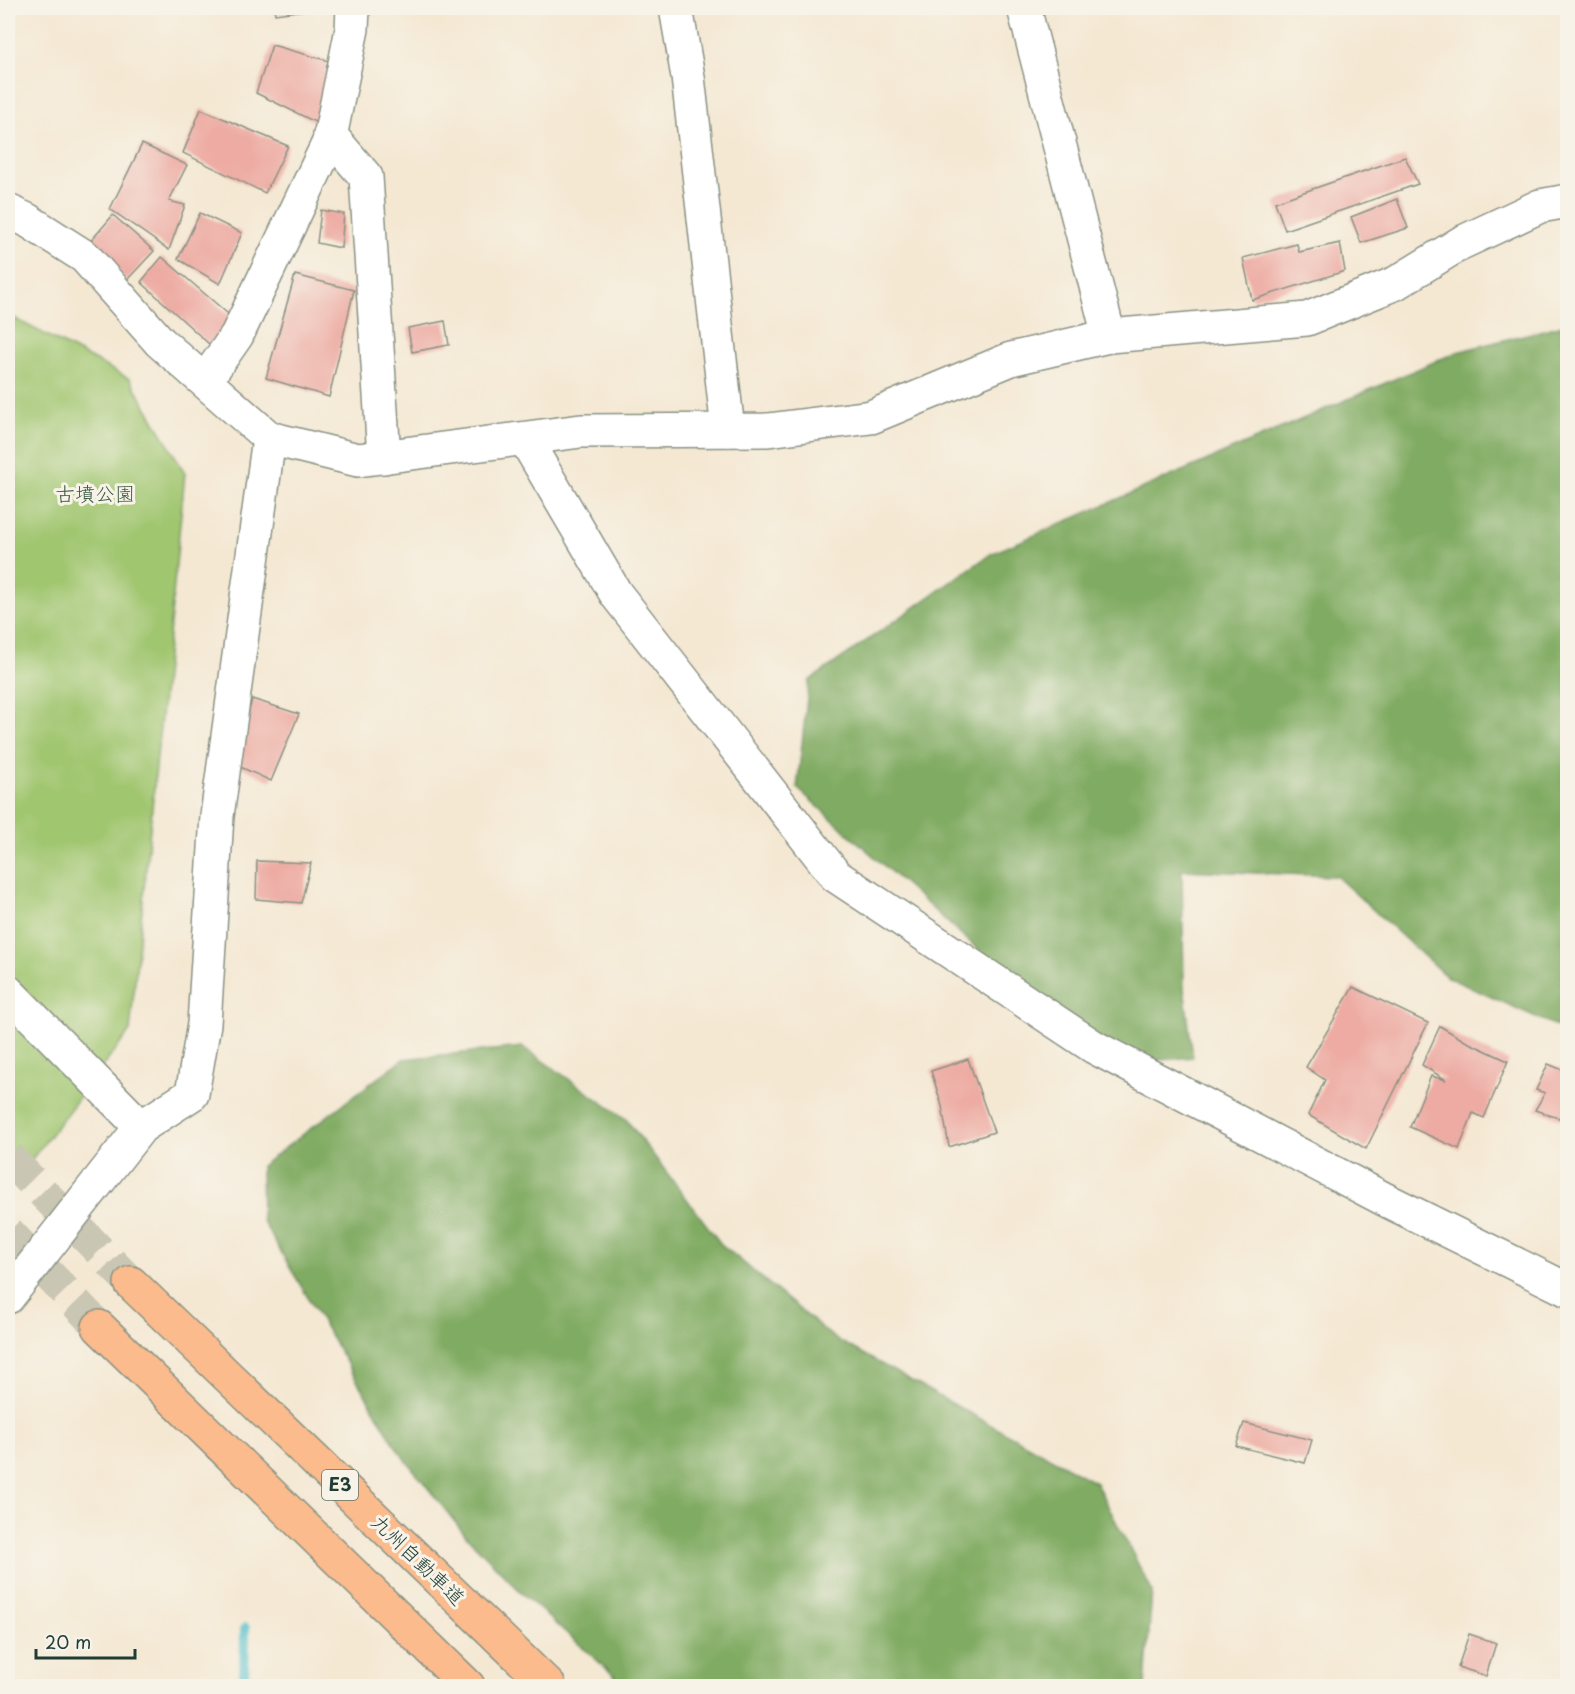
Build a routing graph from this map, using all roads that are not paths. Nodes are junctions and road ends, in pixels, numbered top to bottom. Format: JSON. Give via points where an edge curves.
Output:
{"nodes":[{"id":1,"x":353,"y":8,"type":"edge"},
{"id":2,"x":676,"y":8,"type":"edge"},
{"id":3,"x":1024,"y":8,"type":"edge"},
{"id":4,"x":330,"y":135,"type":"junction"},
{"id":5,"x":1568,"y":201,"type":"edge"},
{"id":6,"x":8,"y":212,"type":"edge"},
{"id":7,"x":1109,"y":336,"type":"junction"},
{"id":8,"x":205,"y":381,"type":"junction"},
{"id":9,"x":728,"y":430,"type":"junction"},
{"id":10,"x":269,"y":438,"type":"junction"},
{"id":11,"x":525,"y":439,"type":"junction"},
{"id":12,"x":384,"y":457,"type":"junction"},
{"id":13,"x":8,"y":992,"type":"edge"},
{"id":14,"x":141,"y":1127,"type":"junction"},
{"id":15,"x":131,"y":1283,"type":"tunnel mouth"},
{"id":16,"x":1568,"y":1290,"type":"edge"},
{"id":17,"x":8,"y":1297,"type":"edge"},
{"id":18,"x":99,"y":1327,"type":"tunnel mouth"},
{"id":19,"x":468,"y":1686,"type":"edge"},
{"id":20,"x":549,"y":1686,"type":"edge"}],
"edges":[{"from":1,"to":4,"type":"street"},
{"from":2,"to":9,"type":"street","via":[[688,77]]},
{"from":3,"to":7,"type":"street"},
{"from":4,"to":8,"type":"street","via":[[237,335]]},
{"from":4,"to":12,"type":"street","via":[[366,177]]},
{"from":5,"to":7,"type":"street","via":[[1540,206],[1461,243],[1396,283],[1307,319]]},
{"from":6,"to":8,"type":"street","via":[[85,257],[160,342]]},
{"from":7,"to":9,"type":"street","via":[[1011,359],[871,417],[768,430]]},
{"from":8,"to":10,"type":"street"},
{"from":9,"to":11,"type":"street","via":[[581,431]]},
{"from":10,"to":12,"type":"street","via":[[358,460]]},
{"from":10,"to":14,"type":"street","via":[[217,816],[204,1024],[192,1094]]},
{"from":11,"to":12,"type":"street"},
{"from":11,"to":16,"type":"street","via":[[616,594],[836,876],[1094,1047]]},
{"from":13,"to":14,"type":"street"},
{"from":14,"to":17,"type":"street"},
{"from":15,"to":20,"type":"highway","name":"九州自動車道","number":"E3"},
{"from":18,"to":19,"type":"highway"}]}
